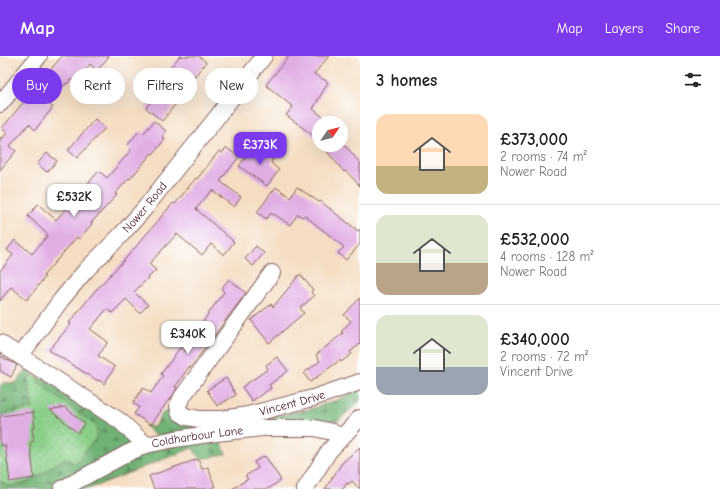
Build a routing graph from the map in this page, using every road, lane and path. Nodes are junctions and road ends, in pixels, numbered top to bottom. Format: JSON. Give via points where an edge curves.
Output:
{"nodes":[{"id":1,"x":39,"y":56,"type":"edge"},
{"id":2,"x":264,"y":56,"type":"edge"},
{"id":3,"x":0,"y":104,"type":"edge"},
{"id":4,"x":272,"y":273,"type":"dead end"},
{"id":5,"x":0,"y":343,"type":"edge"},
{"id":6,"x":21,"y":355,"type":"junction"},
{"id":7,"x":360,"y":382,"type":"edge"},
{"id":8,"x":360,"y":418,"type":"edge"},
{"id":9,"x":341,"y":437,"type":"junction"},
{"id":10,"x":146,"y":445,"type":"junction"},
{"id":11,"x":62,"y":489,"type":"edge"},
{"id":12,"x":305,"y":489,"type":"edge"}],
"edges":[{"from":1,"to":3,"type":"street"},
{"from":2,"to":6,"type":"street","name":"Nower Road","via":[[145,208],[61,300]]},
{"from":4,"to":7,"type":"street","name":"Vincent Drive","via":[[182,397],[178,405],[179,412],[187,418],[199,419],[248,415],[313,398]]},
{"from":5,"to":6,"type":"street"},
{"from":6,"to":10,"type":"street","via":[[120,421]]},
{"from":8,"to":9,"type":"street"},
{"from":9,"to":10,"type":"street","name":"Coldharbour Lane","via":[[315,428],[262,428]]},
{"from":9,"to":12,"type":"street"},
{"from":10,"to":11,"type":"street","name":"Coldharbour Lane"}]}
